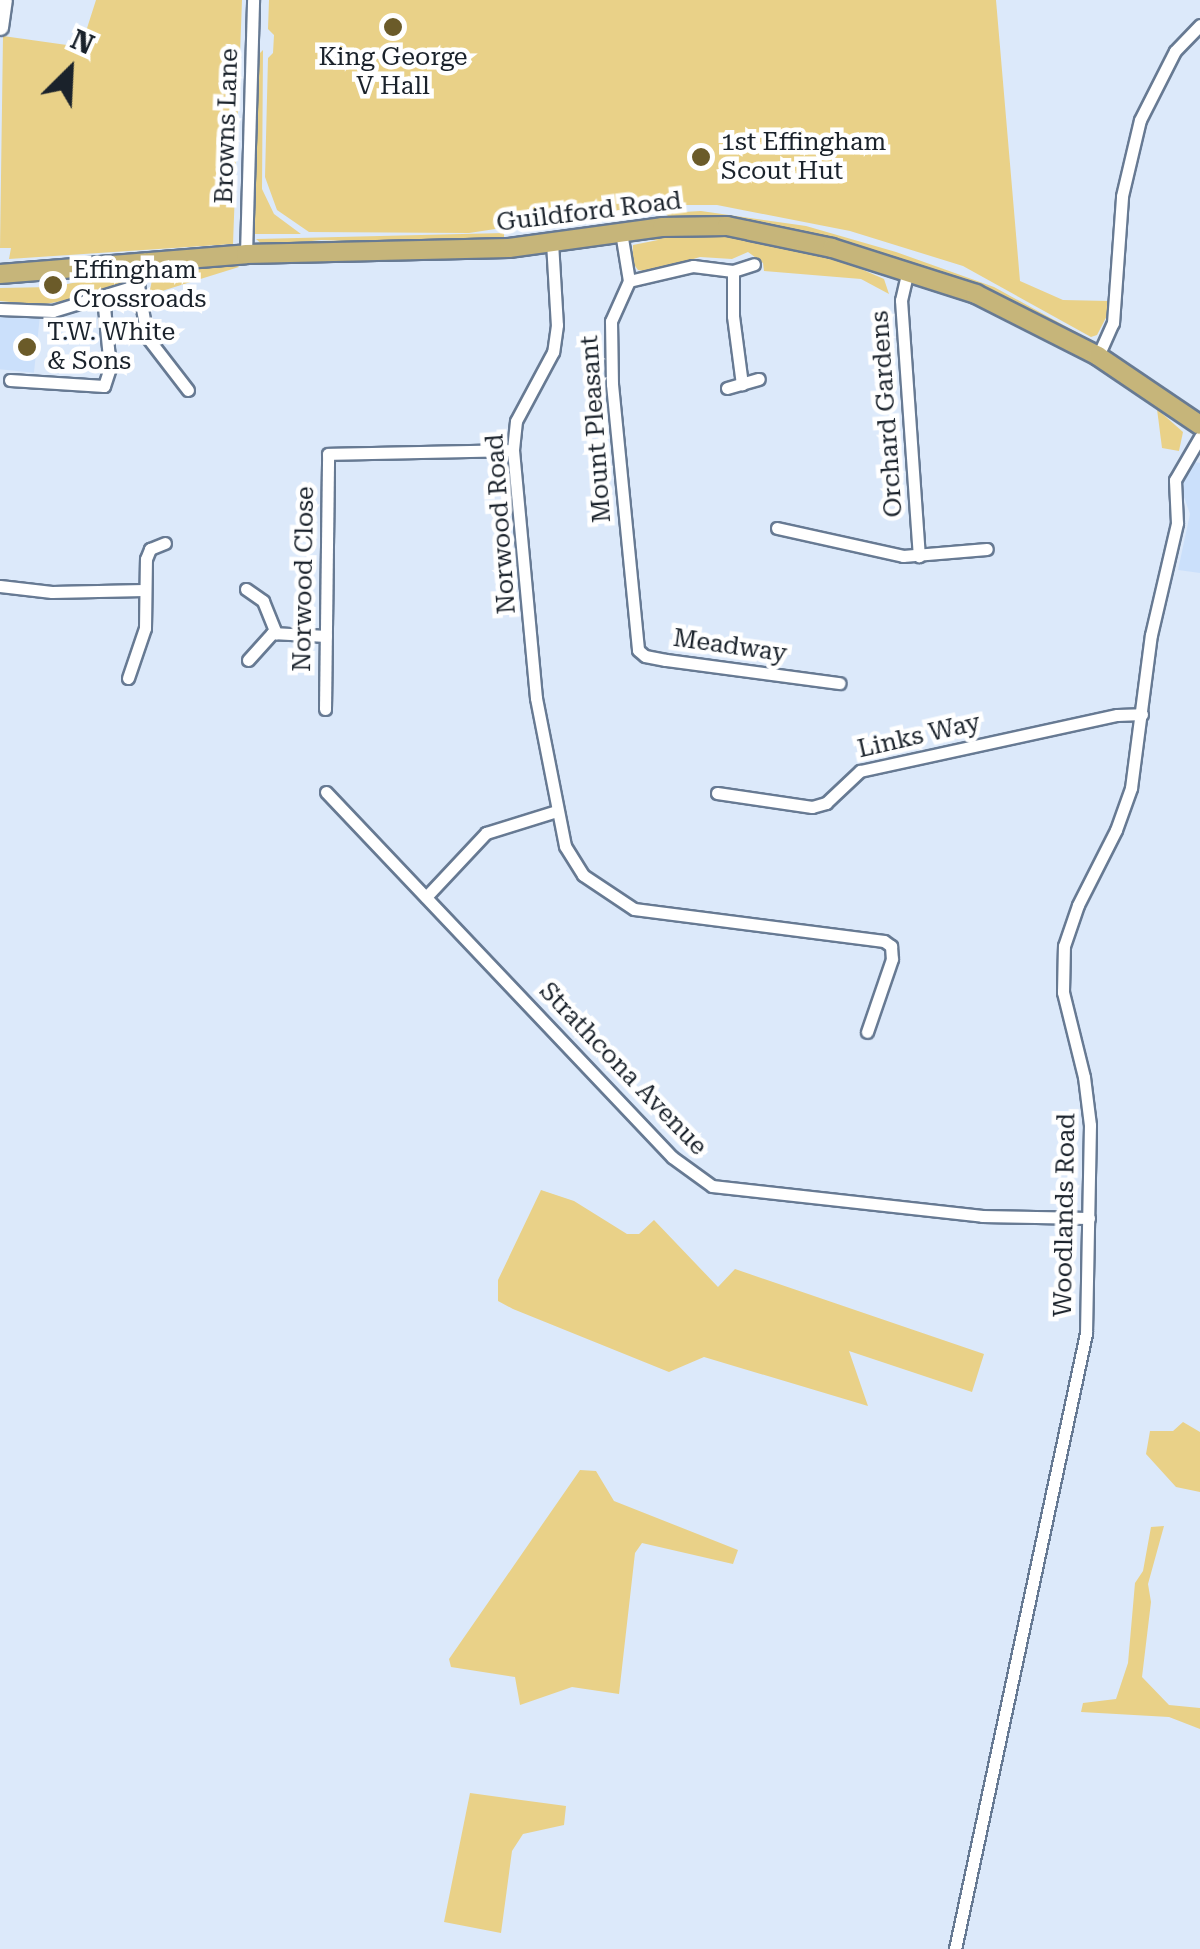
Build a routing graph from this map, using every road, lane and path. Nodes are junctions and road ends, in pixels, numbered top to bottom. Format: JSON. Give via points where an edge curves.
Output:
{"nodes":[{"id":1,"x":4,"y":0,"type":"edge"},
{"id":2,"x":253,"y":0,"type":"edge"},
{"id":3,"x":1200,"y":25,"type":"edge"},
{"id":4,"x":0,"y":27,"type":"edge"},
{"id":5,"x":621,"y":232,"type":"junction"},
{"id":6,"x":552,"y":242,"type":"junction"},
{"id":7,"x":246,"y":254,"type":"junction"},
{"id":8,"x":144,"y":260,"type":"junction"},
{"id":9,"x":754,"y":264,"type":"dead end"},
{"id":10,"x":908,"y":270,"type":"junction"},
{"id":11,"x":733,"y":271,"type":"junction"},
{"id":12,"x":0,"y":274,"type":"edge"},
{"id":13,"x":629,"y":281,"type":"junction"},
{"id":14,"x":138,"y":285,"type":"junction"},
{"id":15,"x":103,"y":297,"type":"junction"},
{"id":16,"x":0,"y":310,"type":"edge"},
{"id":17,"x":1098,"y":356,"type":"junction"},
{"id":18,"x":759,"y":378,"type":"dead end"},
{"id":19,"x":10,"y":380,"type":"dead end"},
{"id":20,"x":742,"y":384,"type":"junction"},
{"id":21,"x":727,"y":388,"type":"dead end"},
{"id":22,"x":188,"y":390,"type":"dead end"},
{"id":23,"x":1200,"y":425,"type":"edge"},
{"id":24,"x":1200,"y":437,"type":"edge"},
{"id":25,"x":513,"y":450,"type":"junction"},
{"id":26,"x":777,"y":528,"type":"dead end"},
{"id":27,"x":165,"y":543,"type":"dead end"},
{"id":28,"x":986,"y":549,"type":"dead end"},
{"id":29,"x":919,"y":556,"type":"junction"},
{"id":30,"x":0,"y":586,"type":"edge"},
{"id":31,"x":144,"y":590,"type":"junction"},
{"id":32,"x":246,"y":590,"type":"dead end"},
{"id":33,"x":635,"y":629,"type":"joint"},
{"id":34,"x":276,"y":633,"type":"junction"},
{"id":35,"x":326,"y":636,"type":"junction"},
{"id":36,"x":248,"y":660,"type":"dead end"},
{"id":37,"x":128,"y":678,"type":"dead end"},
{"id":38,"x":840,"y":683,"type":"dead end"},
{"id":39,"x":325,"y":709,"type":"dead end"},
{"id":40,"x":1142,"y":714,"type":"junction"},
{"id":41,"x":326,"y":792,"type":"dead end"},
{"id":42,"x":717,"y":793,"type":"dead end"},
{"id":43,"x":557,"y":812,"type":"junction"},
{"id":44,"x":426,"y":897,"type":"junction"},
{"id":45,"x":867,"y":1032,"type":"dead end"},
{"id":46,"x":1089,"y":1218,"type":"junction"},
{"id":47,"x":954,"y":1949,"type":"edge"}],
"edges":[{"from":1,"to":4,"type":"street"},
{"from":2,"to":7,"type":"street","name":"Browns Lane"},
{"from":3,"to":17,"type":"street","via":[[1175,51],[1140,120],[1122,196],[1112,323]]},
{"from":5,"to":6,"type":"main road","name":"Guildford Road"},
{"from":5,"to":10,"type":"main road","name":"Guildford Road","via":[[727,226]]},
{"from":5,"to":13,"type":"street"},
{"from":6,"to":7,"type":"main road","name":"Guildford Road"},
{"from":6,"to":25,"type":"street","name":"Norwood Road","via":[[553,352],[516,421]]},
{"from":7,"to":8,"type":"main road","name":"Guildford Road"},
{"from":8,"to":12,"type":"main road","name":"Guildford Road"},
{"from":8,"to":14,"type":"street"},
{"from":9,"to":11,"type":"street"},
{"from":10,"to":17,"type":"main road","name":"Guildford Road","via":[[988,300]]},
{"from":10,"to":29,"type":"street","name":"Orchard Gardens","via":[[901,300]]},
{"from":11,"to":13,"type":"street","via":[[708,264]]},
{"from":11,"to":20,"type":"street"},
{"from":13,"to":33,"type":"street","name":"Mount Pleasant","via":[[612,312],[611,338]]},
{"from":14,"to":15,"type":"street"},
{"from":14,"to":22,"type":"street","via":[[148,336]]},
{"from":15,"to":16,"type":"street","via":[[53,310]]},
{"from":15,"to":19,"type":"street","via":[[110,368],[104,386]]},
{"from":17,"to":23,"type":"main road","name":"Guildford Road"},
{"from":18,"to":20,"type":"street"},
{"from":20,"to":21,"type":"street"},
{"from":24,"to":40,"type":"street","name":"Woodlands Road","via":[[1175,480],[1177,523],[1150,634]]},
{"from":25,"to":35,"type":"street","name":"Norwood Close","via":[[328,454]]},
{"from":25,"to":43,"type":"street","name":"Norwood Road","via":[[536,698]]},
{"from":26,"to":29,"type":"street","name":"Orchard Gardens"},
{"from":27,"to":31,"type":"street","via":[[150,549]]},
{"from":28,"to":29,"type":"street","name":"Orchard Gardens"},
{"from":30,"to":31,"type":"street"},
{"from":31,"to":37,"type":"street","via":[[141,647]]},
{"from":32,"to":34,"type":"street","via":[[264,602]]},
{"from":33,"to":38,"type":"street","name":"Meadway","via":[[645,656]]},
{"from":34,"to":35,"type":"street"},
{"from":34,"to":36,"type":"street"},
{"from":35,"to":39,"type":"street","name":"Norwood Close"},
{"from":40,"to":42,"type":"street","name":"Links Way","via":[[860,771],[826,803],[812,807]]},
{"from":40,"to":46,"type":"street","name":"Woodlands Road","via":[[1125,809],[1064,946],[1063,992],[1088,1098]]},
{"from":41,"to":44,"type":"street","name":"Strathcona Avenue"},
{"from":43,"to":44,"type":"street","via":[[486,833]]},
{"from":43,"to":45,"type":"street","name":"Norwood Road","via":[[573,864],[634,909],[873,938],[891,946]]},
{"from":44,"to":46,"type":"street","name":"Strathcona Avenue","via":[[672,1157],[712,1186],[982,1216]]},
{"from":46,"to":47,"type":"street","name":"Woodlands Road","via":[[1082,1365]]}]}
